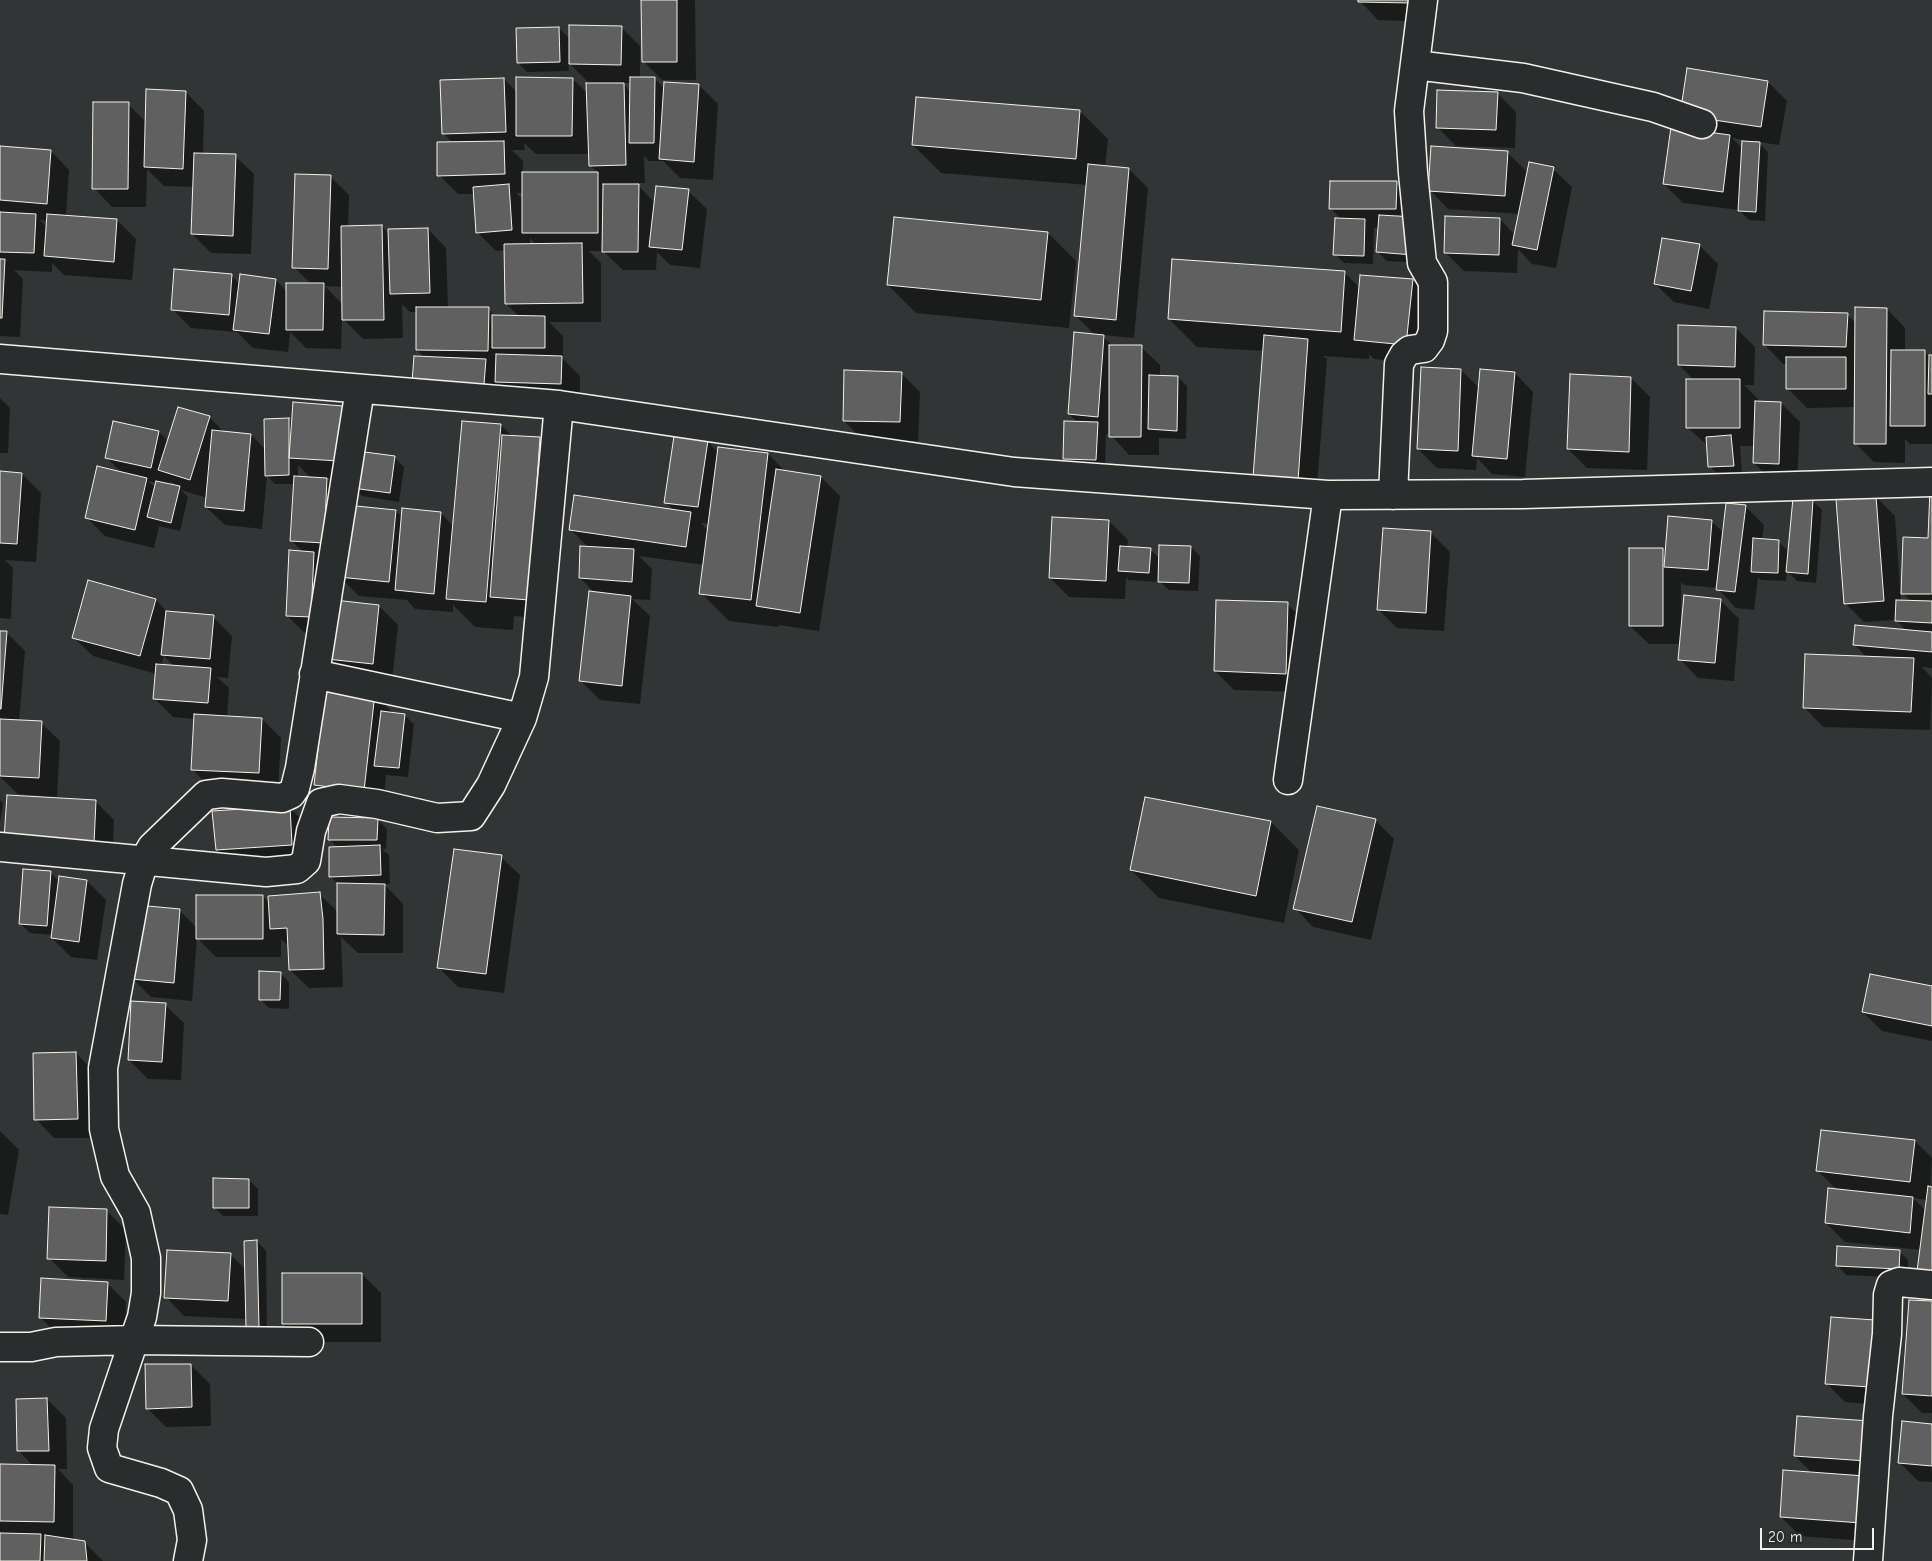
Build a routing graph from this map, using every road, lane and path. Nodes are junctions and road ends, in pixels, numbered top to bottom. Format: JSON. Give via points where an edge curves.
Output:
{"nodes":[{"id":1,"x":1423,"y":0,"type":"edge"},
{"id":2,"x":1415,"y":65,"type":"junction"},
{"id":3,"x":1702,"y":124,"type":"dead end"},
{"id":4,"x":0,"y":359,"type":"edge"},
{"id":5,"x":360,"y":389,"type":"junction"},
{"id":6,"x":559,"y":405,"type":"junction"},
{"id":7,"x":1932,"y":482,"type":"edge"},
{"id":8,"x":1328,"y":495,"type":"junction"},
{"id":9,"x":1393,"y":495,"type":"junction"},
{"id":10,"x":314,"y":674,"type":"junction"},
{"id":11,"x":522,"y":718,"type":"junction"},
{"id":12,"x":1288,"y":780,"type":"dead end"},
{"id":13,"x":0,"y":847,"type":"edge"},
{"id":14,"x":144,"y":861,"type":"junction"},
{"id":15,"x":1932,"y":1284,"type":"edge"},
{"id":16,"x":134,"y":1340,"type":"junction"},
{"id":17,"x":309,"y":1342,"type":"dead end"},
{"id":18,"x":0,"y":1347,"type":"edge"},
{"id":19,"x":188,"y":1561,"type":"edge"},
{"id":20,"x":1868,"y":1561,"type":"edge"}],
"edges":[{"from":1,"to":2,"type":"street"},
{"from":2,"to":3,"type":"street","via":[[1523,78],[1653,107]]},
{"from":2,"to":9,"type":"street","via":[[1410,111],[1413,173],[1422,263],[1433,282],[1433,331],[1424,348],[1410,350],[1399,364]]},
{"from":4,"to":5,"type":"street"},
{"from":5,"to":6,"type":"street"},
{"from":5,"to":10,"type":"street"},
{"from":6,"to":8,"type":"street","via":[[1014,472]]},
{"from":6,"to":11,"type":"street","via":[[534,677]]},
{"from":7,"to":9,"type":"street"},
{"from":8,"to":9,"type":"street"},
{"from":8,"to":12,"type":"street"},
{"from":10,"to":11,"type":"street"},
{"from":10,"to":14,"type":"street","via":[[300,768],[291,794],[282,798],[222,793],[206,795],[157,842]]},
{"from":11,"to":14,"type":"street","via":[[491,785],[471,816],[438,818],[339,799],[321,803],[310,831],[306,861],[297,869],[266,872]]},
{"from":13,"to":14,"type":"street"},
{"from":14,"to":16,"type":"street","via":[[103,1068],[104,1129],[115,1176],[136,1213],[146,1258],[146,1293]]},
{"from":15,"to":20,"type":"street","via":[[1899,1282],[1892,1285],[1888,1295]]},
{"from":16,"to":17,"type":"street"},
{"from":16,"to":18,"type":"street"},
{"from":16,"to":19,"type":"street","via":[[104,1429],[102,1448],[109,1468],[179,1492],[188,1510],[192,1540]]}]}
